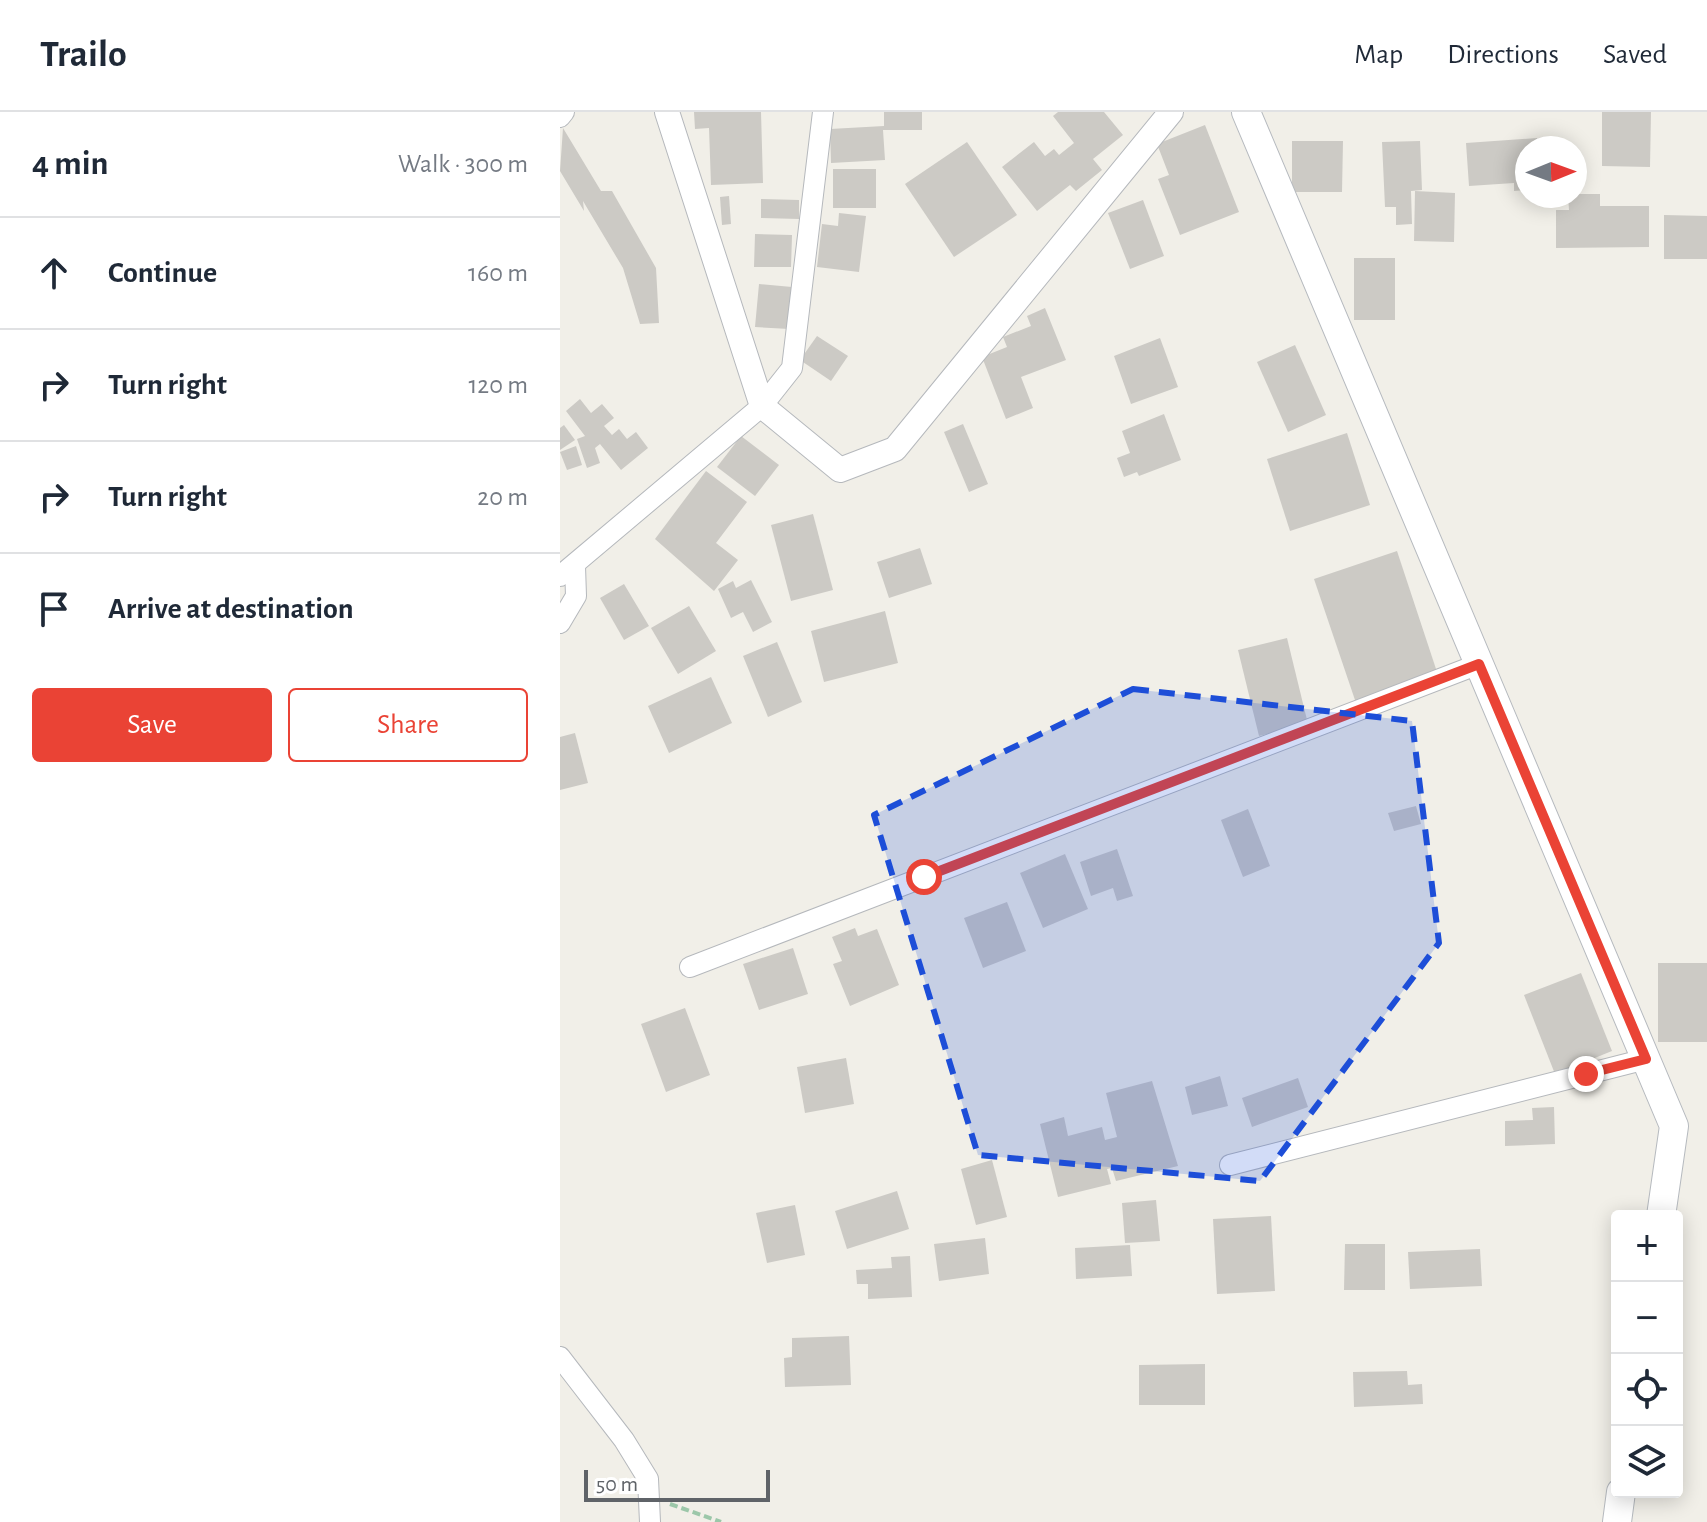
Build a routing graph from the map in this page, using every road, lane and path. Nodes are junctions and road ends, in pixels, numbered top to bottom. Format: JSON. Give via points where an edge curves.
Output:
{"nodes":[{"id":1,"x":564,"y":112,"type":"edge"},
{"id":2,"x":667,"y":112,"type":"edge"},
{"id":3,"x":823,"y":112,"type":"edge"},
{"id":4,"x":1171,"y":112,"type":"edge"},
{"id":5,"x":1246,"y":112,"type":"edge"},
{"id":6,"x":560,"y":117,"type":"edge"},
{"id":7,"x":762,"y":406,"type":"junction"},
{"id":8,"x":568,"y":571,"type":"edge"},
{"id":9,"x":560,"y":623,"type":"edge"},
{"id":10,"x":1479,"y":664,"type":"junction"},
{"id":11,"x":690,"y":967,"type":"dead end"},
{"id":12,"x":1646,"y":1059,"type":"junction"},
{"id":13,"x":1230,"y":1165,"type":"dead end"},
{"id":14,"x":1662,"y":1210,"type":"edge"},
{"id":15,"x":560,"y":1357,"type":"edge"},
{"id":16,"x":649,"y":1496,"type":"junction"},
{"id":17,"x":1620,"y":1498,"type":"edge"},
{"id":18,"x":650,"y":1522,"type":"edge"},
{"id":19,"x":721,"y":1522,"type":"edge"},
{"id":20,"x":1617,"y":1522,"type":"edge"}],
"edges":[{"from":1,"to":6,"type":"street"},
{"from":2,"to":7,"type":"street"},
{"from":3,"to":7,"type":"street","via":[[792,368]]},
{"from":4,"to":7,"type":"street","via":[[895,449],[840,470]]},
{"from":5,"to":10,"type":"main road"},
{"from":7,"to":8,"type":"street"},
{"from":8,"to":9,"type":"street","via":[[576,596]]},
{"from":10,"to":11,"type":"street"},
{"from":10,"to":12,"type":"main road"},
{"from":12,"to":13,"type":"street"},
{"from":12,"to":14,"type":"main road","via":[[1674,1126]]},
{"from":15,"to":16,"type":"street","via":[[624,1440],[648,1479]]},
{"from":16,"to":18,"type":"street"},
{"from":16,"to":19,"type":"path"},
{"from":17,"to":20,"type":"main road"}]}
